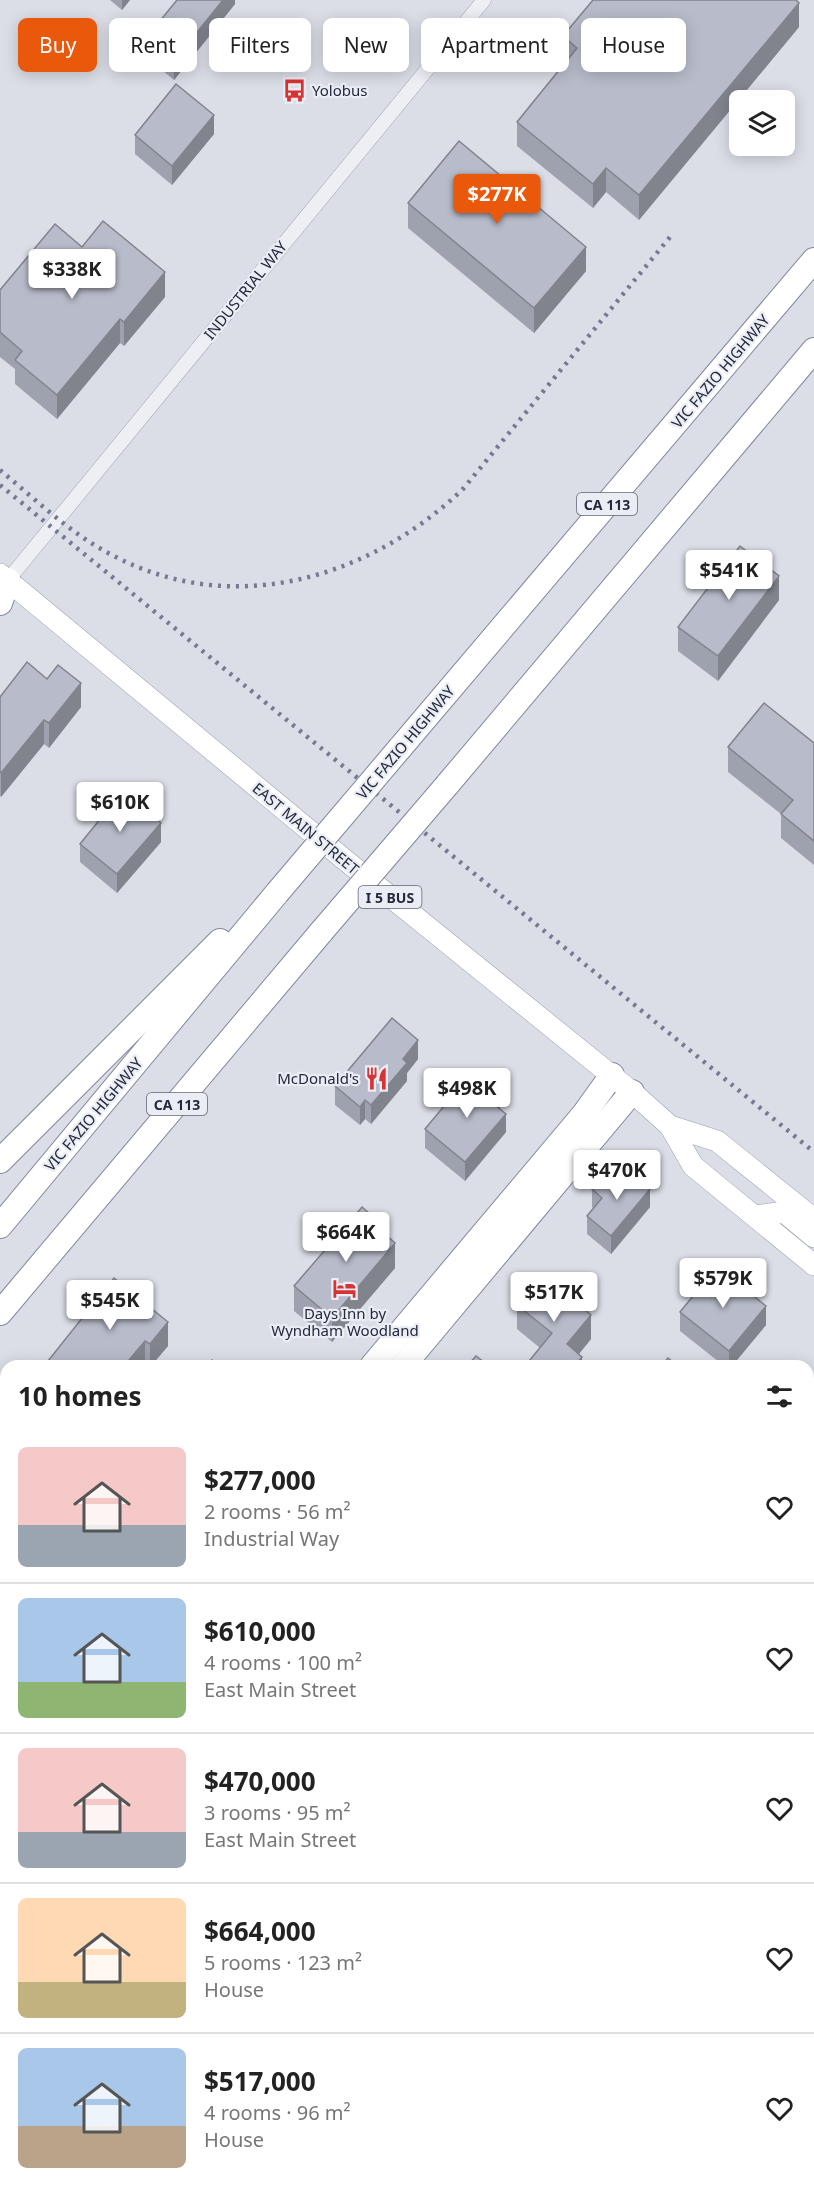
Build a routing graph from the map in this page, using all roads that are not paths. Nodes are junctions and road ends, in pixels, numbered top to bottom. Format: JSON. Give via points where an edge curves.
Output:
{"nodes":[{"id":1,"x":484,"y":0,"type":"edge"},
{"id":2,"x":814,"y":260,"type":"edge"},
{"id":3,"x":814,"y":350,"type":"edge"},
{"id":4,"x":3,"y":581,"type":"edge"},
{"id":5,"x":0,"y":603,"type":"edge"},
{"id":6,"x":277,"y":893,"type":"junction"},
{"id":7,"x":612,"y":1075,"type":"junction"},
{"id":8,"x":632,"y":1092,"type":"junction"},
{"id":9,"x":670,"y":1126,"type":"junction"},
{"id":10,"x":0,"y":1161,"type":"edge"},
{"id":11,"x":755,"y":1216,"type":"junction"},
{"id":12,"x":814,"y":1219,"type":"edge"},
{"id":13,"x":0,"y":1226,"type":"edge"},
{"id":14,"x":814,"y":1237,"type":"edge"},
{"id":15,"x":814,"y":1265,"type":"edge"},
{"id":16,"x":31,"y":1276,"type":"junction"},
{"id":17,"x":0,"y":1313,"type":"edge"},
{"id":18,"x":0,"y":1324,"type":"edge"},
{"id":19,"x":377,"y":1360,"type":"edge"},
{"id":20,"x":408,"y":1360,"type":"edge"}],
"edges":[{"from":1,"to":4,"type":"street","name":"INDUSTRIAL WAY"},
{"from":2,"to":6,"type":"highway","name":"VIC FAZIO HIGHWAY","number":"CA 113","bridge":true},
{"from":3,"to":16,"type":"highway","number":"CA 113","bridge":true},
{"from":4,"to":5,"type":"highway"},
{"from":4,"to":7,"type":"main road","name":"EAST MAIN STREET","number":"I 5 BUS"},
{"from":6,"to":10,"type":"highway","via":[[212,948]]},
{"from":6,"to":13,"type":"highway","name":"VIC FAZIO HIGHWAY","number":"CA 113"},
{"from":7,"to":8,"type":"main road","name":"EAST MAIN STREET","number":"I 5 BUS"},
{"from":7,"to":19,"type":"highway","via":[[584,1114]]},
{"from":8,"to":9,"type":"main road","name":"EAST MAIN STREET","number":"I 5 BUS"},
{"from":8,"to":20,"type":"highway"},
{"from":9,"to":11,"type":"main road","name":"EAST MAIN STREET","number":"I 5 BUS","via":[[693,1166]]},
{"from":9,"to":12,"type":"main road","name":"EAST MAIN STREET","number":"I 5 BUS","via":[[717,1141]]},
{"from":11,"to":14,"type":"main road","via":[[784,1212]]},
{"from":11,"to":15,"type":"main road","name":"EAST MAIN STREET","number":"I 5 BUS"},
{"from":16,"to":17,"type":"highway","number":"CA 113"},
{"from":16,"to":18,"type":"highway"}]}
